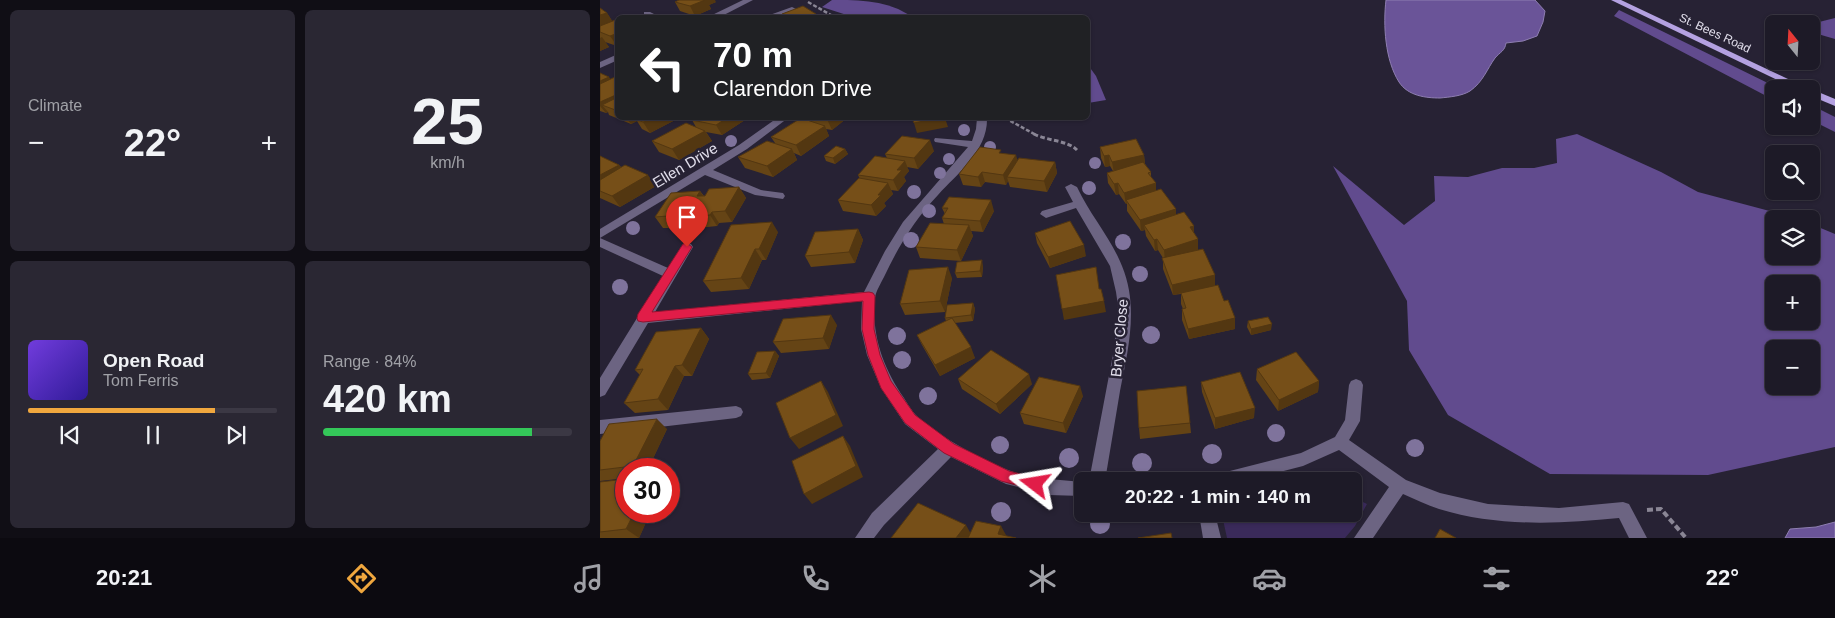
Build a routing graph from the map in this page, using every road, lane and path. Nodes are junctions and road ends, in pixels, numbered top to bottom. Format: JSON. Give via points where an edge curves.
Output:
{"nodes":[{"id":1,"x":750,"y":0,"type":"edge"},
{"id":2,"x":807,"y":0,"type":"edge"},
{"id":3,"x":1615,"y":0,"type":"edge"},
{"id":4,"x":792,"y":9,"type":"edge"},
{"id":5,"x":717,"y":15,"type":"edge"},
{"id":6,"x":766,"y":15,"type":"edge"},
{"id":7,"x":830,"y":15,"type":"edge"},
{"id":8,"x":615,"y":58,"type":"edge"},
{"id":9,"x":600,"y":65,"type":"edge"},
{"id":10,"x":1785,"y":80,"type":"edge"},
{"id":11,"x":1820,"y":96,"type":"edge"},
{"id":12,"x":1835,"y":103,"type":"edge"},
{"id":13,"x":779,"y":120,"type":"edge"},
{"id":14,"x":982,"y":120,"type":"edge"},
{"id":15,"x":1009,"y":120,"type":"edge"},
{"id":16,"x":939,"y":140,"type":"dead end"},
{"id":17,"x":975,"y":145,"type":"junction"},
{"id":18,"x":1077,"y":150,"type":"dead end"},
{"id":19,"x":705,"y":171,"type":"junction"},
{"id":20,"x":1071,"y":187,"type":"dead end"},
{"id":21,"x":778,"y":196,"type":"dead end"},
{"id":22,"x":1078,"y":204,"type":"junction"},
{"id":23,"x":1046,"y":214,"type":"dead end"},
{"id":24,"x":600,"y":234,"type":"edge"},
{"id":25,"x":600,"y":242,"type":"edge"},
{"id":26,"x":687,"y":247,"type":"dead end"},
{"id":27,"x":670,"y":274,"type":"junction"},
{"id":28,"x":869,"y":296,"type":"junction"},
{"id":29,"x":643,"y":318,"type":"junction"},
{"id":30,"x":1356,"y":385,"type":"dead end"},
{"id":31,"x":600,"y":391,"type":"edge"},
{"id":32,"x":736,"y":412,"type":"dead end"},
{"id":33,"x":600,"y":427,"type":"edge"},
{"id":34,"x":1340,"y":442,"type":"junction"},
{"id":35,"x":949,"y":448,"type":"junction"},
{"id":36,"x":1099,"y":472,"type":"edge"},
{"id":37,"x":1253,"y":472,"type":"edge"},
{"id":38,"x":1400,"y":485,"type":"junction"},
{"id":39,"x":1074,"y":489,"type":"edge"},
{"id":40,"x":1623,"y":510,"type":"junction"},
{"id":41,"x":1209,"y":522,"type":"edge"},
{"id":42,"x":864,"y":538,"type":"edge"},
{"id":43,"x":1212,"y":538,"type":"edge"},
{"id":44,"x":1363,"y":538,"type":"edge"},
{"id":45,"x":1638,"y":538,"type":"edge"},
{"id":46,"x":1686,"y":538,"type":"edge"}],
"edges":[{"from":1,"to":5,"type":"street"},
{"from":2,"to":7,"type":"path"},
{"from":3,"to":10,"type":"main road","name":"St. Bees Road"},
{"from":4,"to":6,"type":"street"},
{"from":8,"to":9,"type":"street"},
{"from":11,"to":12,"type":"main road"},
{"from":13,"to":19,"type":"street","name":"Ellen Drive"},
{"from":14,"to":17,"type":"street"},
{"from":15,"to":18,"type":"path","via":[[1043,139],[1073,146]]},
{"from":16,"to":17,"type":"street"},
{"from":17,"to":28,"type":"street","via":[[905,227]]},
{"from":19,"to":21,"type":"street","via":[[759,193]]},
{"from":19,"to":24,"type":"street","name":"Ellen Drive"},
{"from":20,"to":22,"type":"street","name":"Bryer Close"},
{"from":22,"to":23,"type":"street"},
{"from":22,"to":36,"type":"street","name":"Bryer Close","via":[[1112,258],[1125,302],[1120,358]]},
{"from":25,"to":27,"type":"street"},
{"from":26,"to":27,"type":"street"},
{"from":27,"to":29,"type":"street"},
{"from":28,"to":29,"type":"street"},
{"from":28,"to":35,"type":"street","via":[[868,329],[886,384],[910,419]]},
{"from":29,"to":31,"type":"street"},
{"from":30,"to":34,"type":"street","via":[[1352,422]]},
{"from":32,"to":33,"type":"street"},
{"from":34,"to":37,"type":"street","via":[[1303,459]]},
{"from":34,"to":38,"type":"street"},
{"from":35,"to":39,"type":"street","via":[[1006,477],[1049,487]]},
{"from":35,"to":42,"type":"street"},
{"from":38,"to":40,"type":"street","via":[[1439,501],[1488,512],[1559,516]]},
{"from":38,"to":44,"type":"street"},
{"from":40,"to":45,"type":"street"},
{"from":40,"to":46,"type":"path","via":[[1661,509]]},
{"from":41,"to":43,"type":"street"}]}
